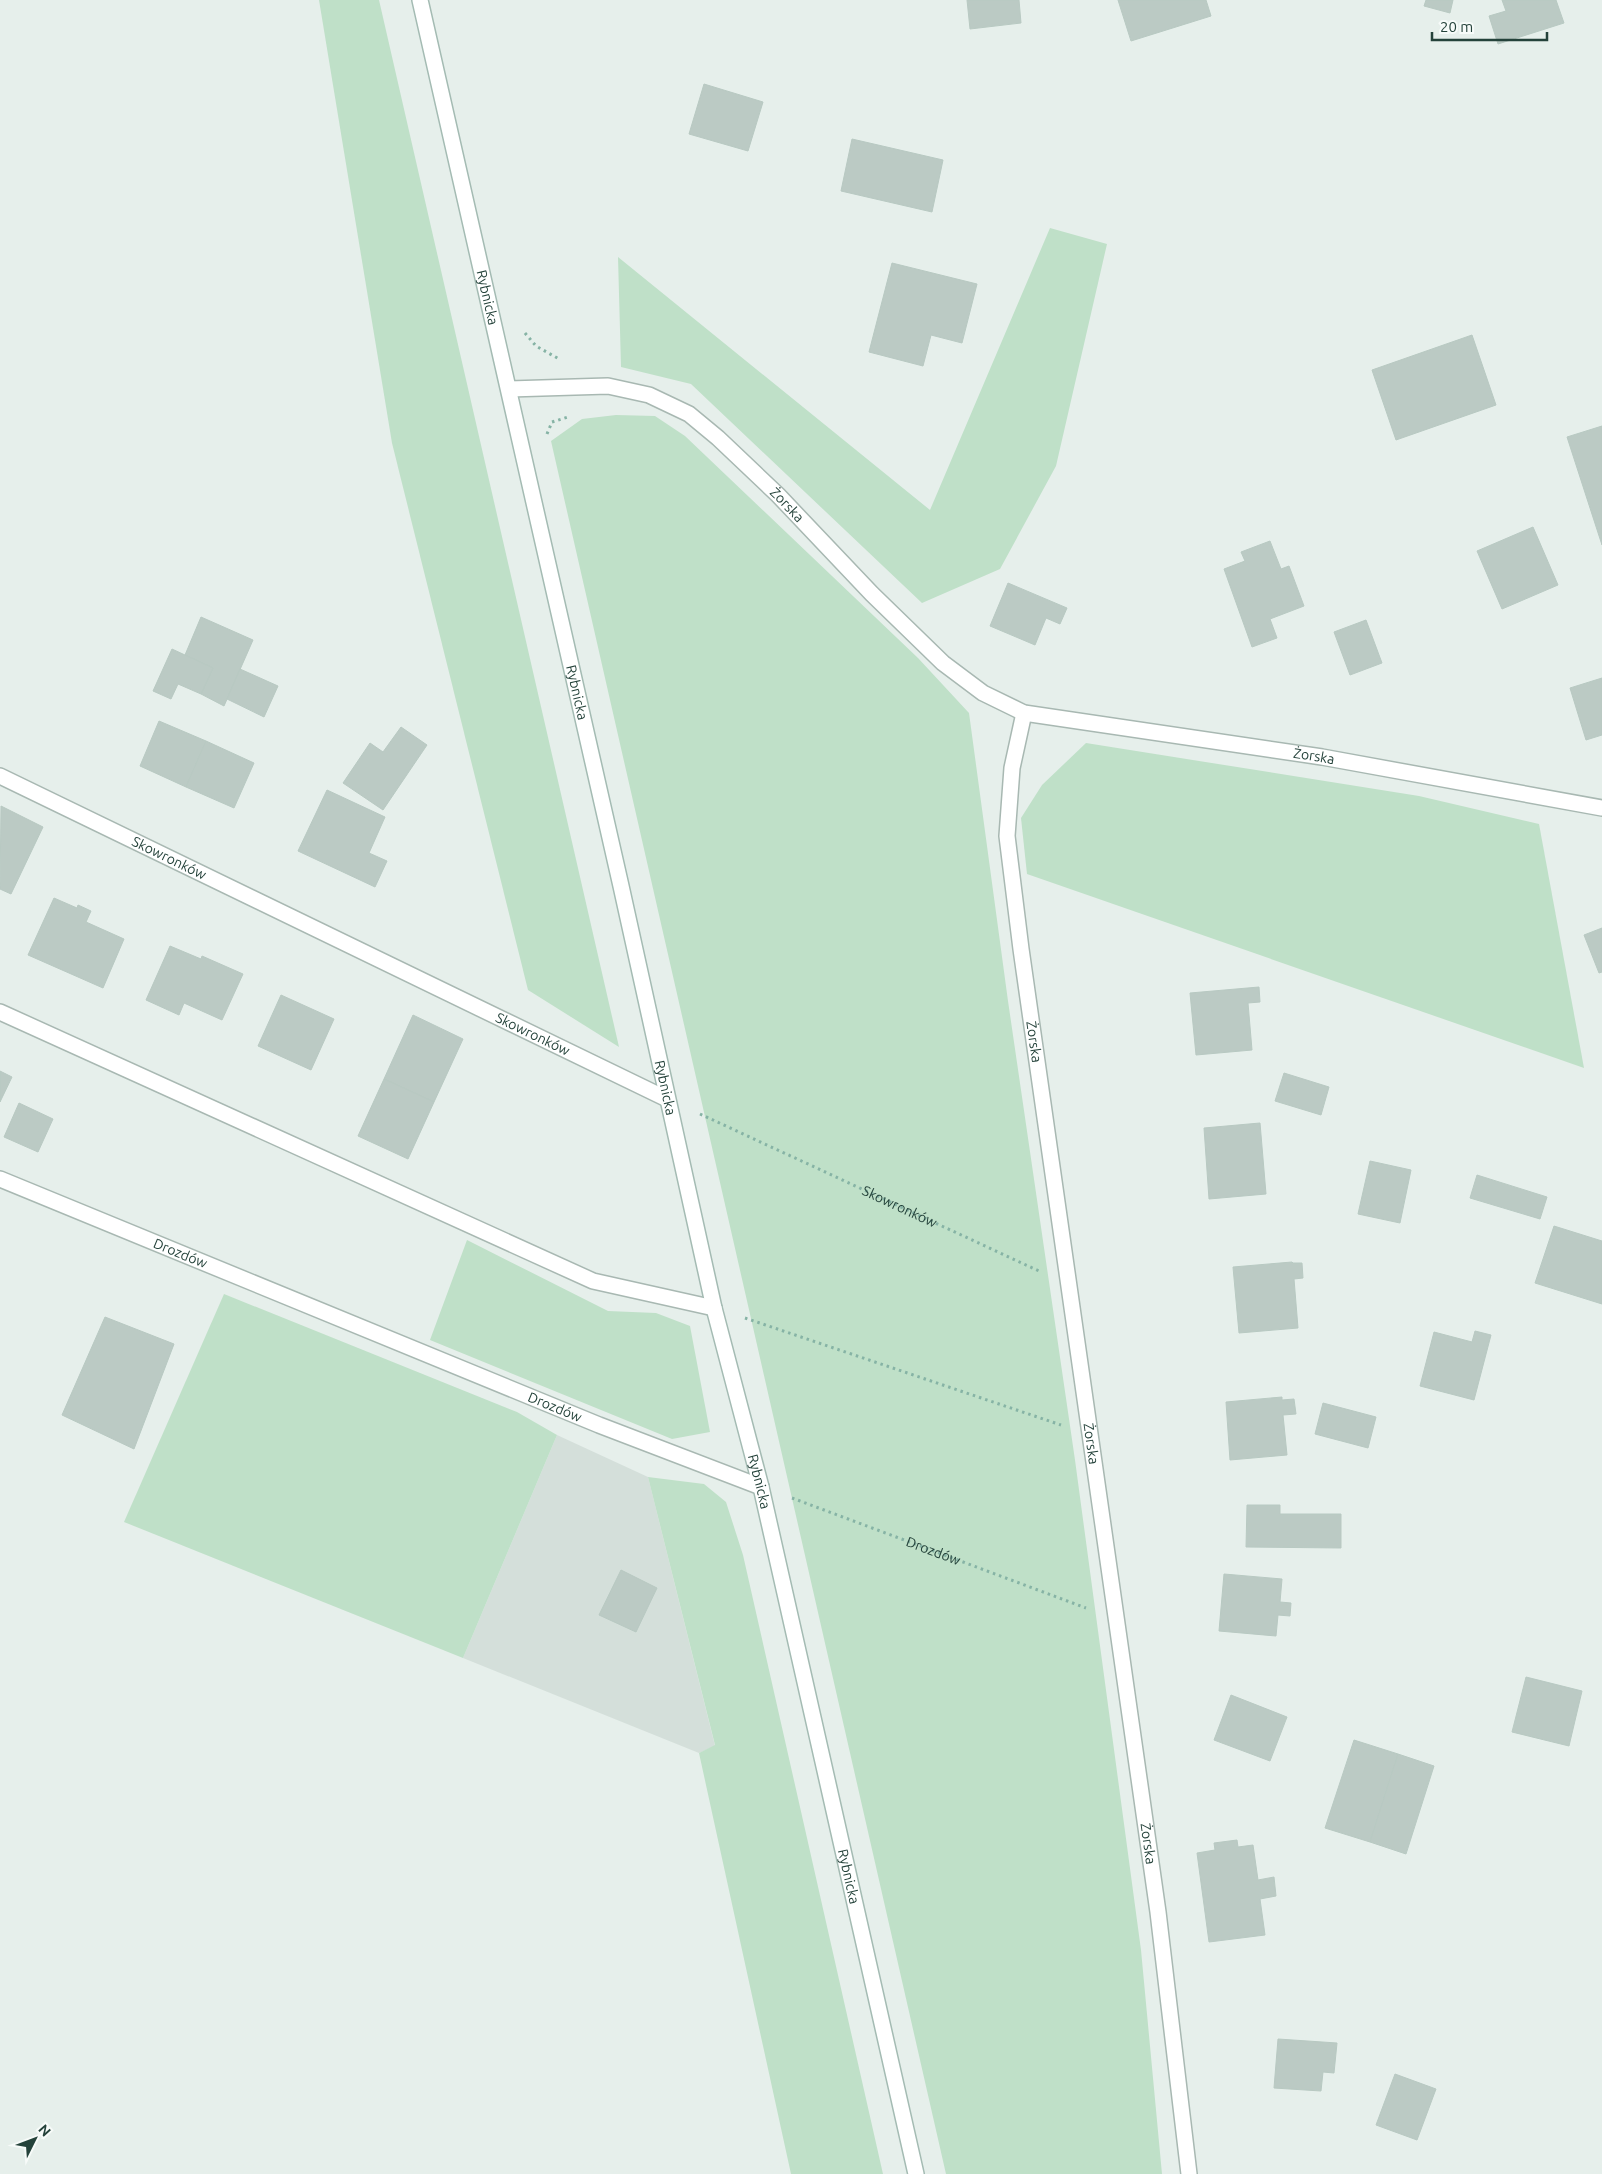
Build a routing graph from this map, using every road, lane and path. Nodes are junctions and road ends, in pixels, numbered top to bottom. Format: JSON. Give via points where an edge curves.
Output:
{"nodes":[{"id":1,"x":420,"y":0,"type":"edge"},
{"id":2,"x":509,"y":389,"type":"junction"},
{"id":3,"x":1024,"y":713,"type":"junction"},
{"id":4,"x":0,"y":776,"type":"edge"},
{"id":5,"x":1602,"y":808,"type":"edge"},
{"id":6,"x":0,"y":1012,"type":"edge"},
{"id":7,"x":667,"y":1099,"type":"junction"},
{"id":8,"x":0,"y":1179,"type":"edge"},
{"id":9,"x":1069,"y":1285,"type":"junction"},
{"id":10,"x":714,"y":1308,"type":"junction"},
{"id":11,"x":1090,"y":1435,"type":"junction"},
{"id":12,"x":761,"y":1487,"type":"junction"},
{"id":13,"x":1117,"y":1620,"type":"junction"},
{"id":14,"x":916,"y":2174,"type":"edge"},
{"id":15,"x":1189,"y":2174,"type":"edge"}],
"edges":[{"from":1,"to":2,"type":"street","name":"Rybnicka"},
{"from":2,"to":3,"type":"street","name":"Żorska","via":[[608,386],[649,395],[689,414],[778,495],[943,663],[983,693]]},
{"from":2,"to":7,"type":"street","name":"Rybnicka"},
{"from":3,"to":5,"type":"street","name":"Żorska","via":[[1322,757]]},
{"from":3,"to":9,"type":"street","name":"Żorska","via":[[1012,768],[1007,836]]},
{"from":4,"to":7,"type":"street","name":"Skowronków"},
{"from":6,"to":10,"type":"street","via":[[593,1281]]},
{"from":7,"to":9,"type":"path","name":"Skowronków"},
{"from":7,"to":10,"type":"street","name":"Rybnicka"},
{"from":8,"to":12,"type":"street","name":"Drozdów","via":[[600,1425]]},
{"from":9,"to":11,"type":"street","name":"Żorska"},
{"from":10,"to":11,"type":"path"},
{"from":10,"to":12,"type":"street","name":"Rybnicka"},
{"from":11,"to":13,"type":"street","name":"Żorska"},
{"from":12,"to":13,"type":"path","name":"Drozdów"},
{"from":12,"to":14,"type":"street","name":"Rybnicka"},
{"from":13,"to":15,"type":"street","name":"Żorska","via":[[1158,1912]]}]}
